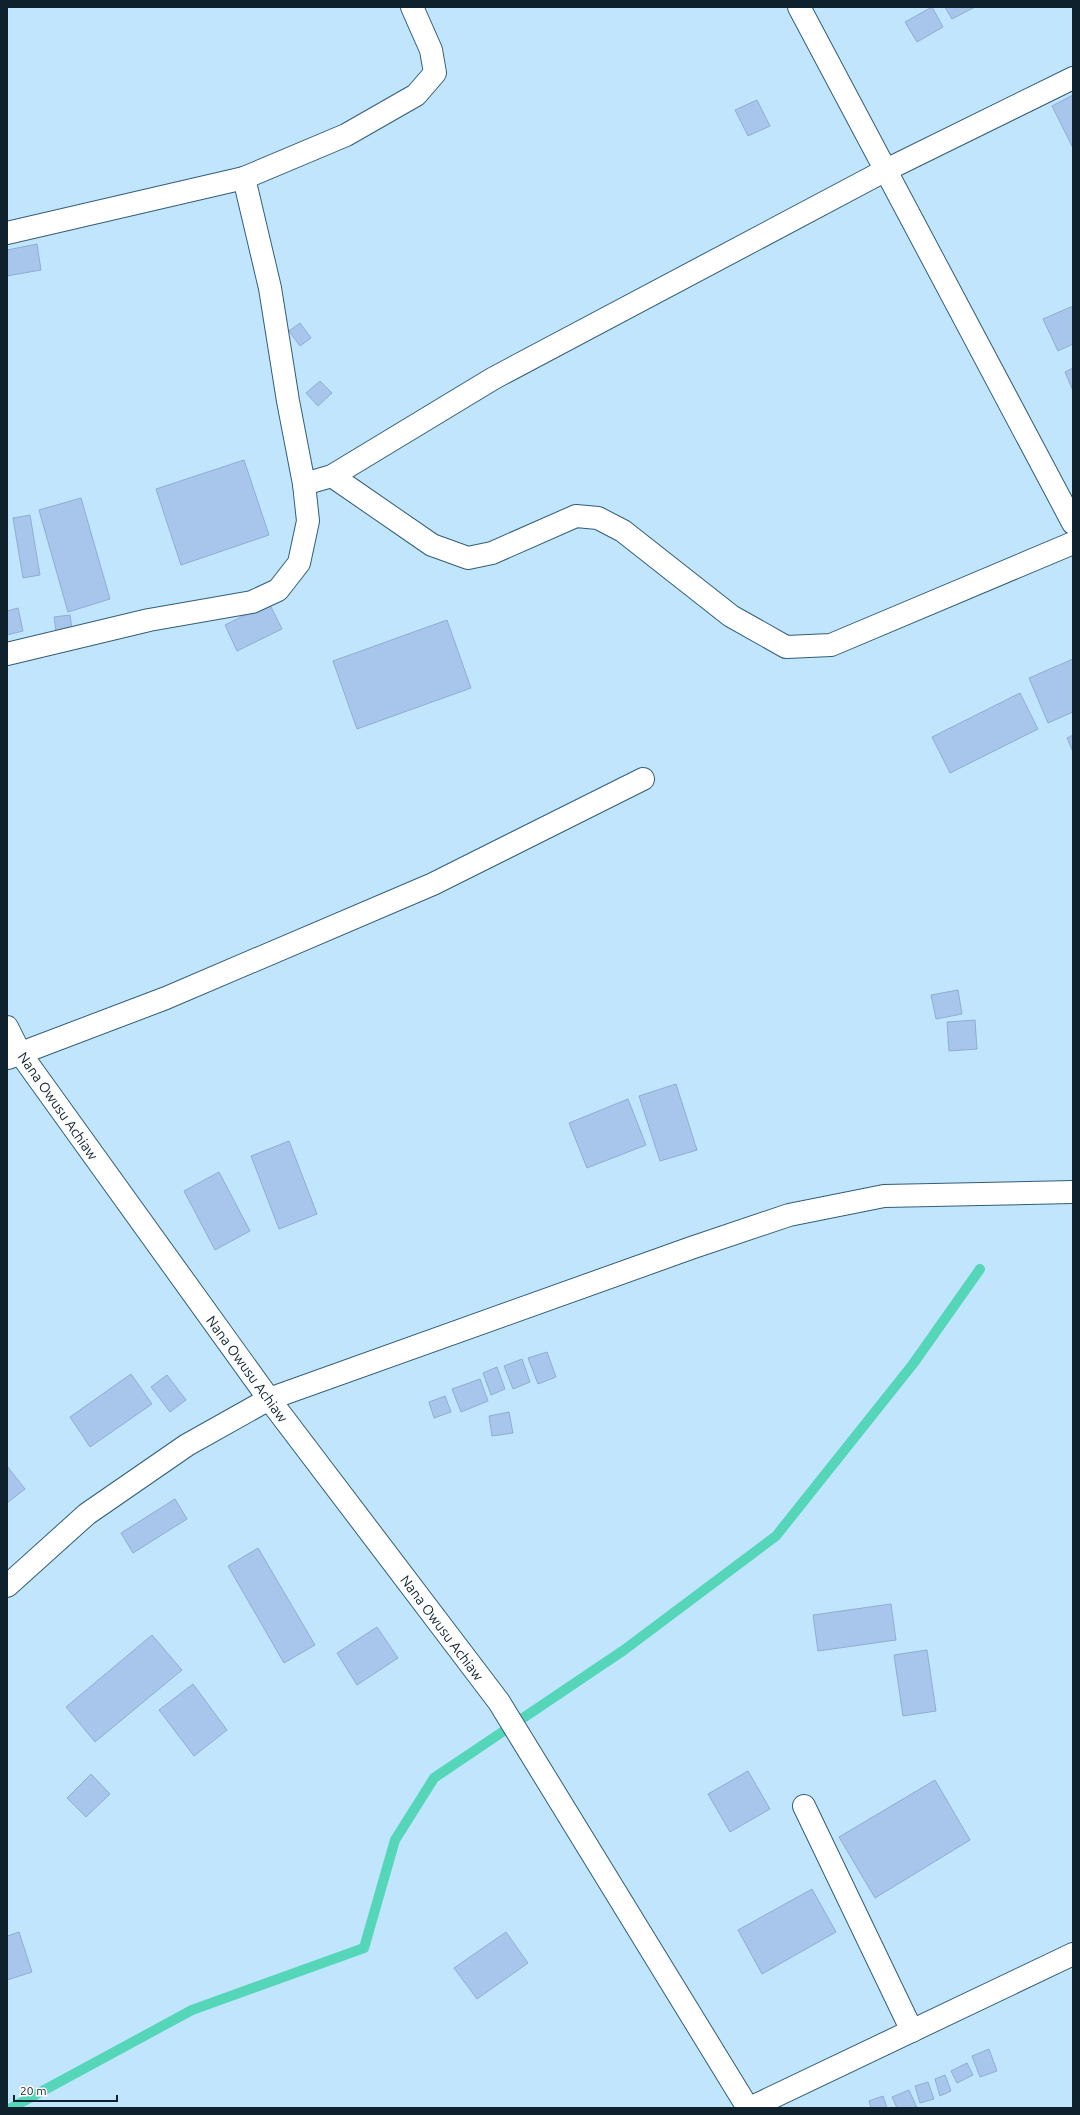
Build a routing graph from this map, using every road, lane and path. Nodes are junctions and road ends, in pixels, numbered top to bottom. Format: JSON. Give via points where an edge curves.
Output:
{"nodes":[{"id":1,"x":412,"y":7,"type":"edge"},
{"id":2,"x":799,"y":7,"type":"edge"},
{"id":3,"x":1073,"y":78,"type":"edge"},
{"id":4,"x":886,"y":170,"type":"junction"},
{"id":5,"x":244,"y":178,"type":"junction"},
{"id":6,"x":7,"y":233,"type":"edge"},
{"id":7,"x":332,"y":476,"type":"junction"},
{"id":8,"x":304,"y":484,"type":"junction"},
{"id":9,"x":1073,"y":523,"type":"edge"},
{"id":10,"x":1073,"y":543,"type":"edge"},
{"id":11,"x":7,"y":654,"type":"edge"},
{"id":12,"x":643,"y":779,"type":"dead end"},
{"id":13,"x":7,"y":1027,"type":"edge"},
{"id":14,"x":14,"y":1056,"type":"edge"},
{"id":15,"x":1073,"y":1192,"type":"edge"},
{"id":16,"x":269,"y":1399,"type":"junction"},
{"id":17,"x":7,"y":1586,"type":"edge"},
{"id":18,"x":804,"y":1806,"type":"dead end"},
{"id":19,"x":1073,"y":1954,"type":"edge"},
{"id":20,"x":912,"y":2030,"type":"junction"},
{"id":21,"x":749,"y":2108,"type":"edge"}],
"edges":[{"from":1,"to":5,"type":"street","via":[[431,50],[435,73],[416,95],[346,135]]},
{"from":2,"to":4,"type":"street"},
{"from":3,"to":4,"type":"street"},
{"from":4,"to":7,"type":"street","via":[[494,378]]},
{"from":4,"to":9,"type":"street"},
{"from":5,"to":6,"type":"street"},
{"from":5,"to":8,"type":"street","via":[[270,288]]},
{"from":7,"to":8,"type":"street"},
{"from":7,"to":10,"type":"street","via":[[432,545],[468,558],[492,553],[576,516],[598,518],[623,531],[731,616],[786,647],[831,645]]},
{"from":8,"to":11,"type":"street","via":[[308,521],[298,562],[278,590],[252,602],[149,620]]},
{"from":12,"to":14,"type":"street","via":[[434,884],[166,998]]},
{"from":13,"to":14,"type":"street","name":"Nana Owusu Achiaw"},
{"from":14,"to":16,"type":"street","name":"Nana Owusu Achiaw"},
{"from":15,"to":16,"type":"street","via":[[884,1196],[789,1216],[684,1250]]},
{"from":16,"to":17,"type":"street","via":[[187,1445],[87,1514]]},
{"from":16,"to":21,"type":"street","name":"Nana Owusu Achiaw","via":[[499,1702]]},
{"from":18,"to":20,"type":"street"},
{"from":19,"to":20,"type":"street"},
{"from":20,"to":21,"type":"street"}]}
